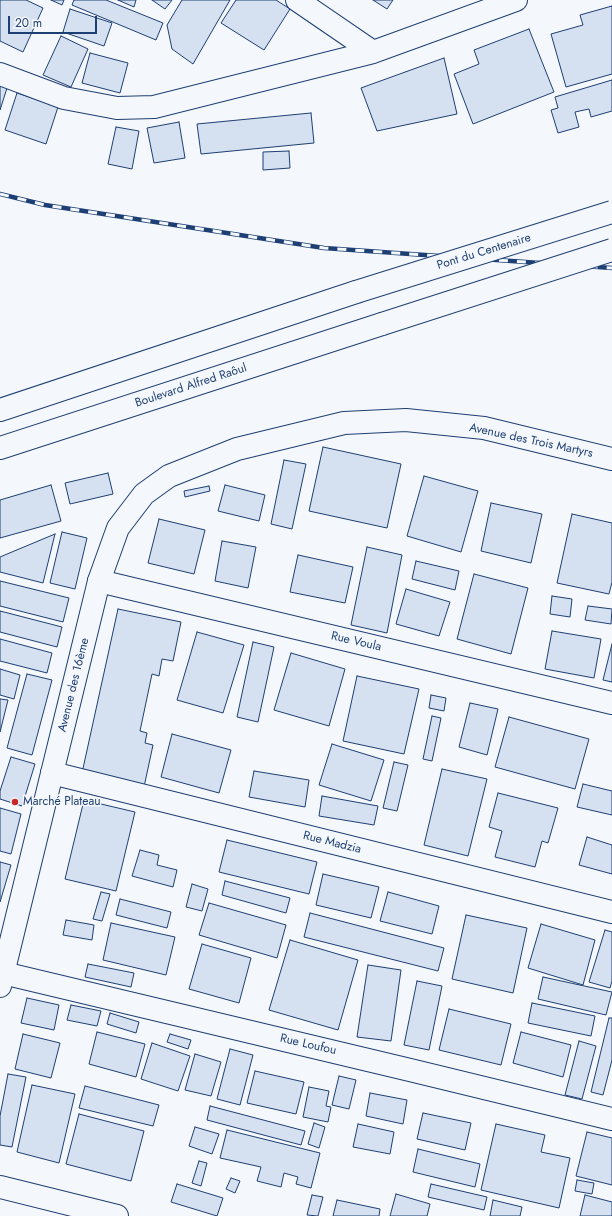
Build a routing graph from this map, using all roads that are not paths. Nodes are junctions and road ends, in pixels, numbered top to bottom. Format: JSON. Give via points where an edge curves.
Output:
{"nodes":[{"id":1,"x":297,"y":0,"type":"edge"},
{"id":2,"x":516,"y":0,"type":"edge"},
{"id":3,"x":373,"y":52,"type":"junction"},
{"id":4,"x":0,"y":74,"type":"edge"},
{"id":5,"x":612,"y":212,"type":"edge"},
{"id":6,"x":612,"y":250,"type":"edge"},
{"id":7,"x":0,"y":410,"type":"edge"},
{"id":8,"x":0,"y":448,"type":"edge"},
{"id":9,"x":237,"y":449,"type":"joint"},
{"id":10,"x":612,"y":459,"type":"edge"},
{"id":11,"x":99,"y":581,"type":"junction"},
{"id":12,"x":612,"y":703,"type":"edge"},
{"id":13,"x":52,"y":773,"type":"junction"},
{"id":14,"x":612,"y":912,"type":"edge"},
{"id":15,"x":2,"y":980,"type":"edge"},
{"id":16,"x":612,"y":1119,"type":"edge"},
{"id":17,"x":0,"y":1187,"type":"edge"},
{"id":18,"x":117,"y":1216,"type":"edge"}],
"edges":[{"from":1,"to":3,"type":"street"},
{"from":2,"to":3,"type":"street"},
{"from":3,"to":4,"type":"street","via":[[154,107],[117,108],[64,98]]},
{"from":5,"to":7,"type":"street","name":"Pont du Centenaire","bridge":true,"via":[[356,292]]},
{"from":6,"to":8,"type":"street","name":"Boulevard Alfred Raôul","bridge":true},
{"from":9,"to":10,"type":"street","name":"Avenue des Trois Martyrs","via":[[344,423],[406,420],[484,428]]},
{"from":9,"to":11,"type":"street","name":"Avenue des 16ème","via":[[169,476],[144,494],[118,528]]},
{"from":11,"to":12,"type":"street","name":"Rue Voula"},
{"from":11,"to":13,"type":"street","name":"Avenue des 16ème"},
{"from":13,"to":14,"type":"street","name":"Rue Madzia"},
{"from":13,"to":15,"type":"street","name":"Avenue des 16ème"},
{"from":15,"to":16,"type":"street","name":"Rue Loufou","via":[[410,1070]]},
{"from":17,"to":18,"type":"street"}]}
